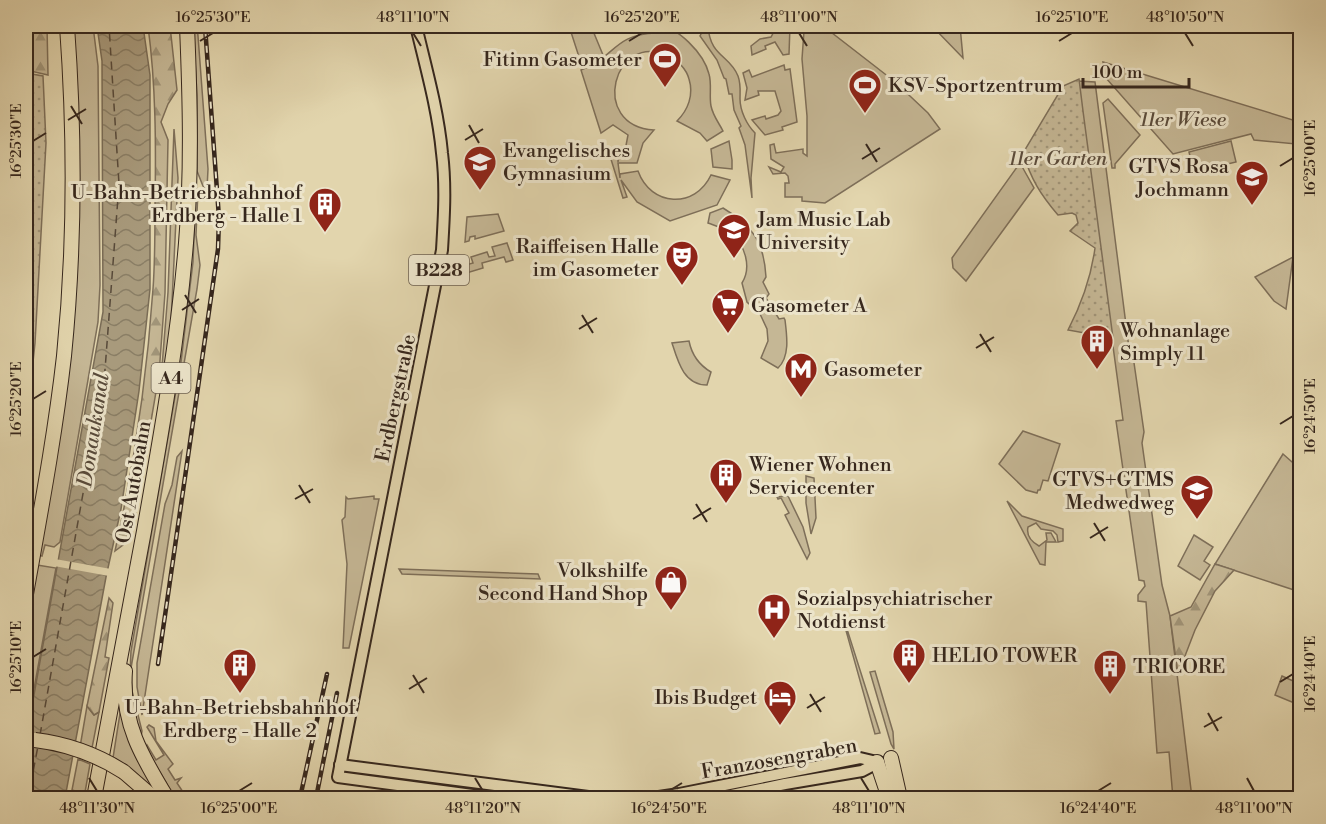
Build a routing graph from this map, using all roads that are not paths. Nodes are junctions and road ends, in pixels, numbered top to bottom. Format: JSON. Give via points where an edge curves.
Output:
{"nodes":[{"id":1,"x":68,"y":26,"type":"edge"},
{"id":2,"x":187,"y":26,"type":"edge"},
{"id":3,"x":416,"y":26,"type":"edge"},
{"id":4,"x":26,"y":594,"type":"edge"},
{"id":5,"x":126,"y":632,"type":"junction"},
{"id":6,"x":29,"y":741,"type":"edge"},
{"id":7,"x":891,"y":758,"type":"joint"},
{"id":8,"x":877,"y":762,"type":"junction"},
{"id":9,"x":340,"y":765,"type":"junction"},
{"id":10,"x":677,"y":796,"type":"edge"},
{"id":11,"x":94,"y":798,"type":"edge"},
{"id":12,"x":101,"y":798,"type":"edge"},
{"id":13,"x":154,"y":798,"type":"edge"},
{"id":14,"x":167,"y":798,"type":"edge"},
{"id":15,"x":495,"y":798,"type":"edge"},
{"id":16,"x":596,"y":798,"type":"edge"},
{"id":17,"x":616,"y":798,"type":"edge"},
{"id":18,"x":717,"y":798,"type":"edge"},
{"id":19,"x":889,"y":798,"type":"edge"},
{"id":20,"x":900,"y":798,"type":"edge"}],
"edges":[{"from":1,"to":4,"type":"highway","via":[[74,185],[68,310],[56,419]]},
{"from":2,"to":5,"type":"highway","name":"Ost Autobahn","number":"A4","via":[[189,172],[181,303],[165,417]]},
{"from":3,"to":9,"type":"main road","name":"Erdbergstraße","number":"B228","via":[[442,153],[442,250]]},
{"from":5,"to":11,"type":"highway","name":"Ost Autobahn","number":"A4"},
{"from":5,"to":12,"type":"highway"},
{"from":5,"to":14,"type":"highway","via":[[129,638],[124,690],[128,718],[139,751]]},
{"from":6,"to":13,"type":"highway","bridge":true,"via":[[76,748],[100,758],[124,772]]},
{"from":7,"to":8,"type":"main road","name":"Franzosengraben"},
{"from":7,"to":20,"type":"highway"},
{"from":8,"to":10,"type":"main road","name":"Franzosengraben","via":[[860,758]]},
{"from":8,"to":18,"type":"main road","name":"Franzosengraben","via":[[862,771]]},
{"from":8,"to":19,"type":"highway"},
{"from":9,"to":15,"type":"main road","name":"Erdbergstraße","number":"B228","via":[[338,777]]},
{"from":9,"to":16,"type":"main road"},
{"from":10,"to":17,"type":"main road","name":"Franzosengraben"}]}
